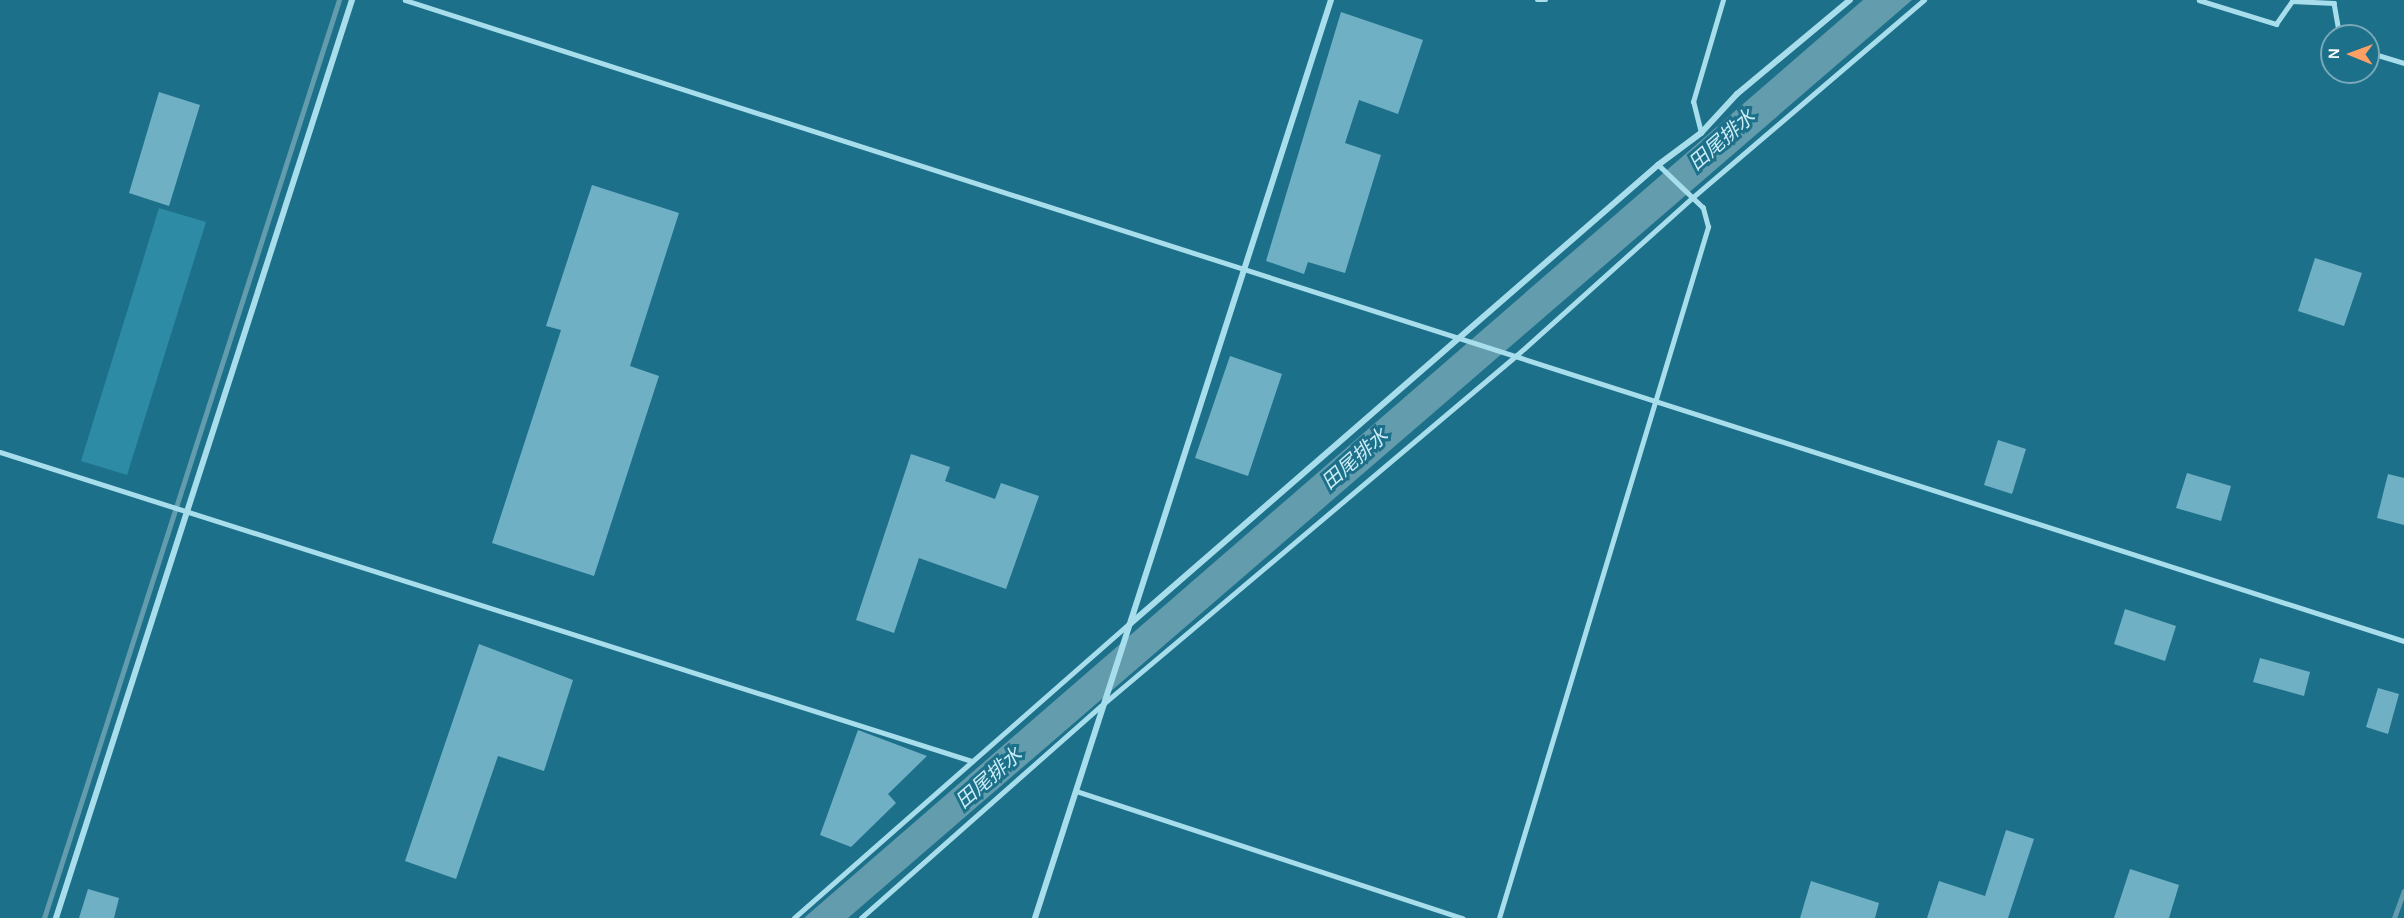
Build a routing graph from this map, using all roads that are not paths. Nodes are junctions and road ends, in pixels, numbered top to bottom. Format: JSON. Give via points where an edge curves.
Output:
{"nodes":[{"id":1,"x":352,"y":0,"type":"edge"},
{"id":2,"x":405,"y":0,"type":"edge"},
{"id":3,"x":1331,"y":0,"type":"edge"},
{"id":4,"x":1537,"y":0,"type":"edge"},
{"id":5,"x":1546,"y":0,"type":"edge"},
{"id":6,"x":1723,"y":0,"type":"edge"},
{"id":7,"x":1850,"y":0,"type":"edge"},
{"id":8,"x":1924,"y":0,"type":"edge"},
{"id":9,"x":2199,"y":0,"type":"edge"},
{"id":10,"x":2338,"y":24,"type":"edge"},
{"id":11,"x":2380,"y":56,"type":"edge"},
{"id":12,"x":2404,"y":63,"type":"edge"},
{"id":13,"x":1701,"y":133,"type":"junction"},
{"id":14,"x":1658,"y":165,"type":"junction"},
{"id":15,"x":1692,"y":198,"type":"junction"},
{"id":16,"x":1246,"y":267,"type":"junction"},
{"id":17,"x":1464,"y":337,"type":"junction"},
{"id":18,"x":1517,"y":355,"type":"junction"},
{"id":19,"x":1655,"y":398,"type":"junction"},
{"id":20,"x":0,"y":452,"type":"edge"},
{"id":21,"x":186,"y":514,"type":"junction"},
{"id":22,"x":1128,"y":625,"type":"junction"},
{"id":23,"x":2404,"y":641,"type":"edge"},
{"id":24,"x":1101,"y":706,"type":"junction"},
{"id":25,"x":972,"y":761,"type":"junction"},
{"id":26,"x":1076,"y":791,"type":"junction"},
{"id":27,"x":56,"y":918,"type":"edge"},
{"id":28,"x":794,"y":918,"type":"edge"},
{"id":29,"x":861,"y":918,"type":"edge"},
{"id":30,"x":1035,"y":918,"type":"edge"},
{"id":31,"x":1463,"y":918,"type":"edge"},
{"id":32,"x":1498,"y":918,"type":"edge"}],
"edges":[{"from":1,"to":21,"type":"street"},
{"from":2,"to":16,"type":"lane"},
{"from":3,"to":16,"type":"street"},
{"from":4,"to":5,"type":"lane"},
{"from":6,"to":13,"type":"lane","via":[[1693,102]]},
{"from":7,"to":13,"type":"street","via":[[1737,94]]},
{"from":8,"to":15,"type":"lane"},
{"from":9,"to":10,"type":"lane","via":[[2276,24],[2292,2],[2334,3]]},
{"from":11,"to":12,"type":"lane"},
{"from":13,"to":14,"type":"street"},
{"from":14,"to":15,"type":"lane"},
{"from":14,"to":17,"type":"street"},
{"from":15,"to":18,"type":"lane"},
{"from":15,"to":19,"type":"lane","via":[[1703,208],[1708,227]]},
{"from":16,"to":17,"type":"lane"},
{"from":16,"to":22,"type":"street"},
{"from":17,"to":18,"type":"lane"},
{"from":17,"to":22,"type":"street"},
{"from":18,"to":19,"type":"lane"},
{"from":18,"to":24,"type":"lane"},
{"from":19,"to":23,"type":"lane"},
{"from":19,"to":32,"type":"lane"},
{"from":20,"to":21,"type":"lane"},
{"from":21,"to":25,"type":"lane"},
{"from":21,"to":27,"type":"street"},
{"from":22,"to":24,"type":"street"},
{"from":22,"to":25,"type":"lane"},
{"from":24,"to":26,"type":"street"},
{"from":24,"to":29,"type":"lane"},
{"from":25,"to":28,"type":"lane"},
{"from":26,"to":30,"type":"street"},
{"from":26,"to":31,"type":"lane"}]}
